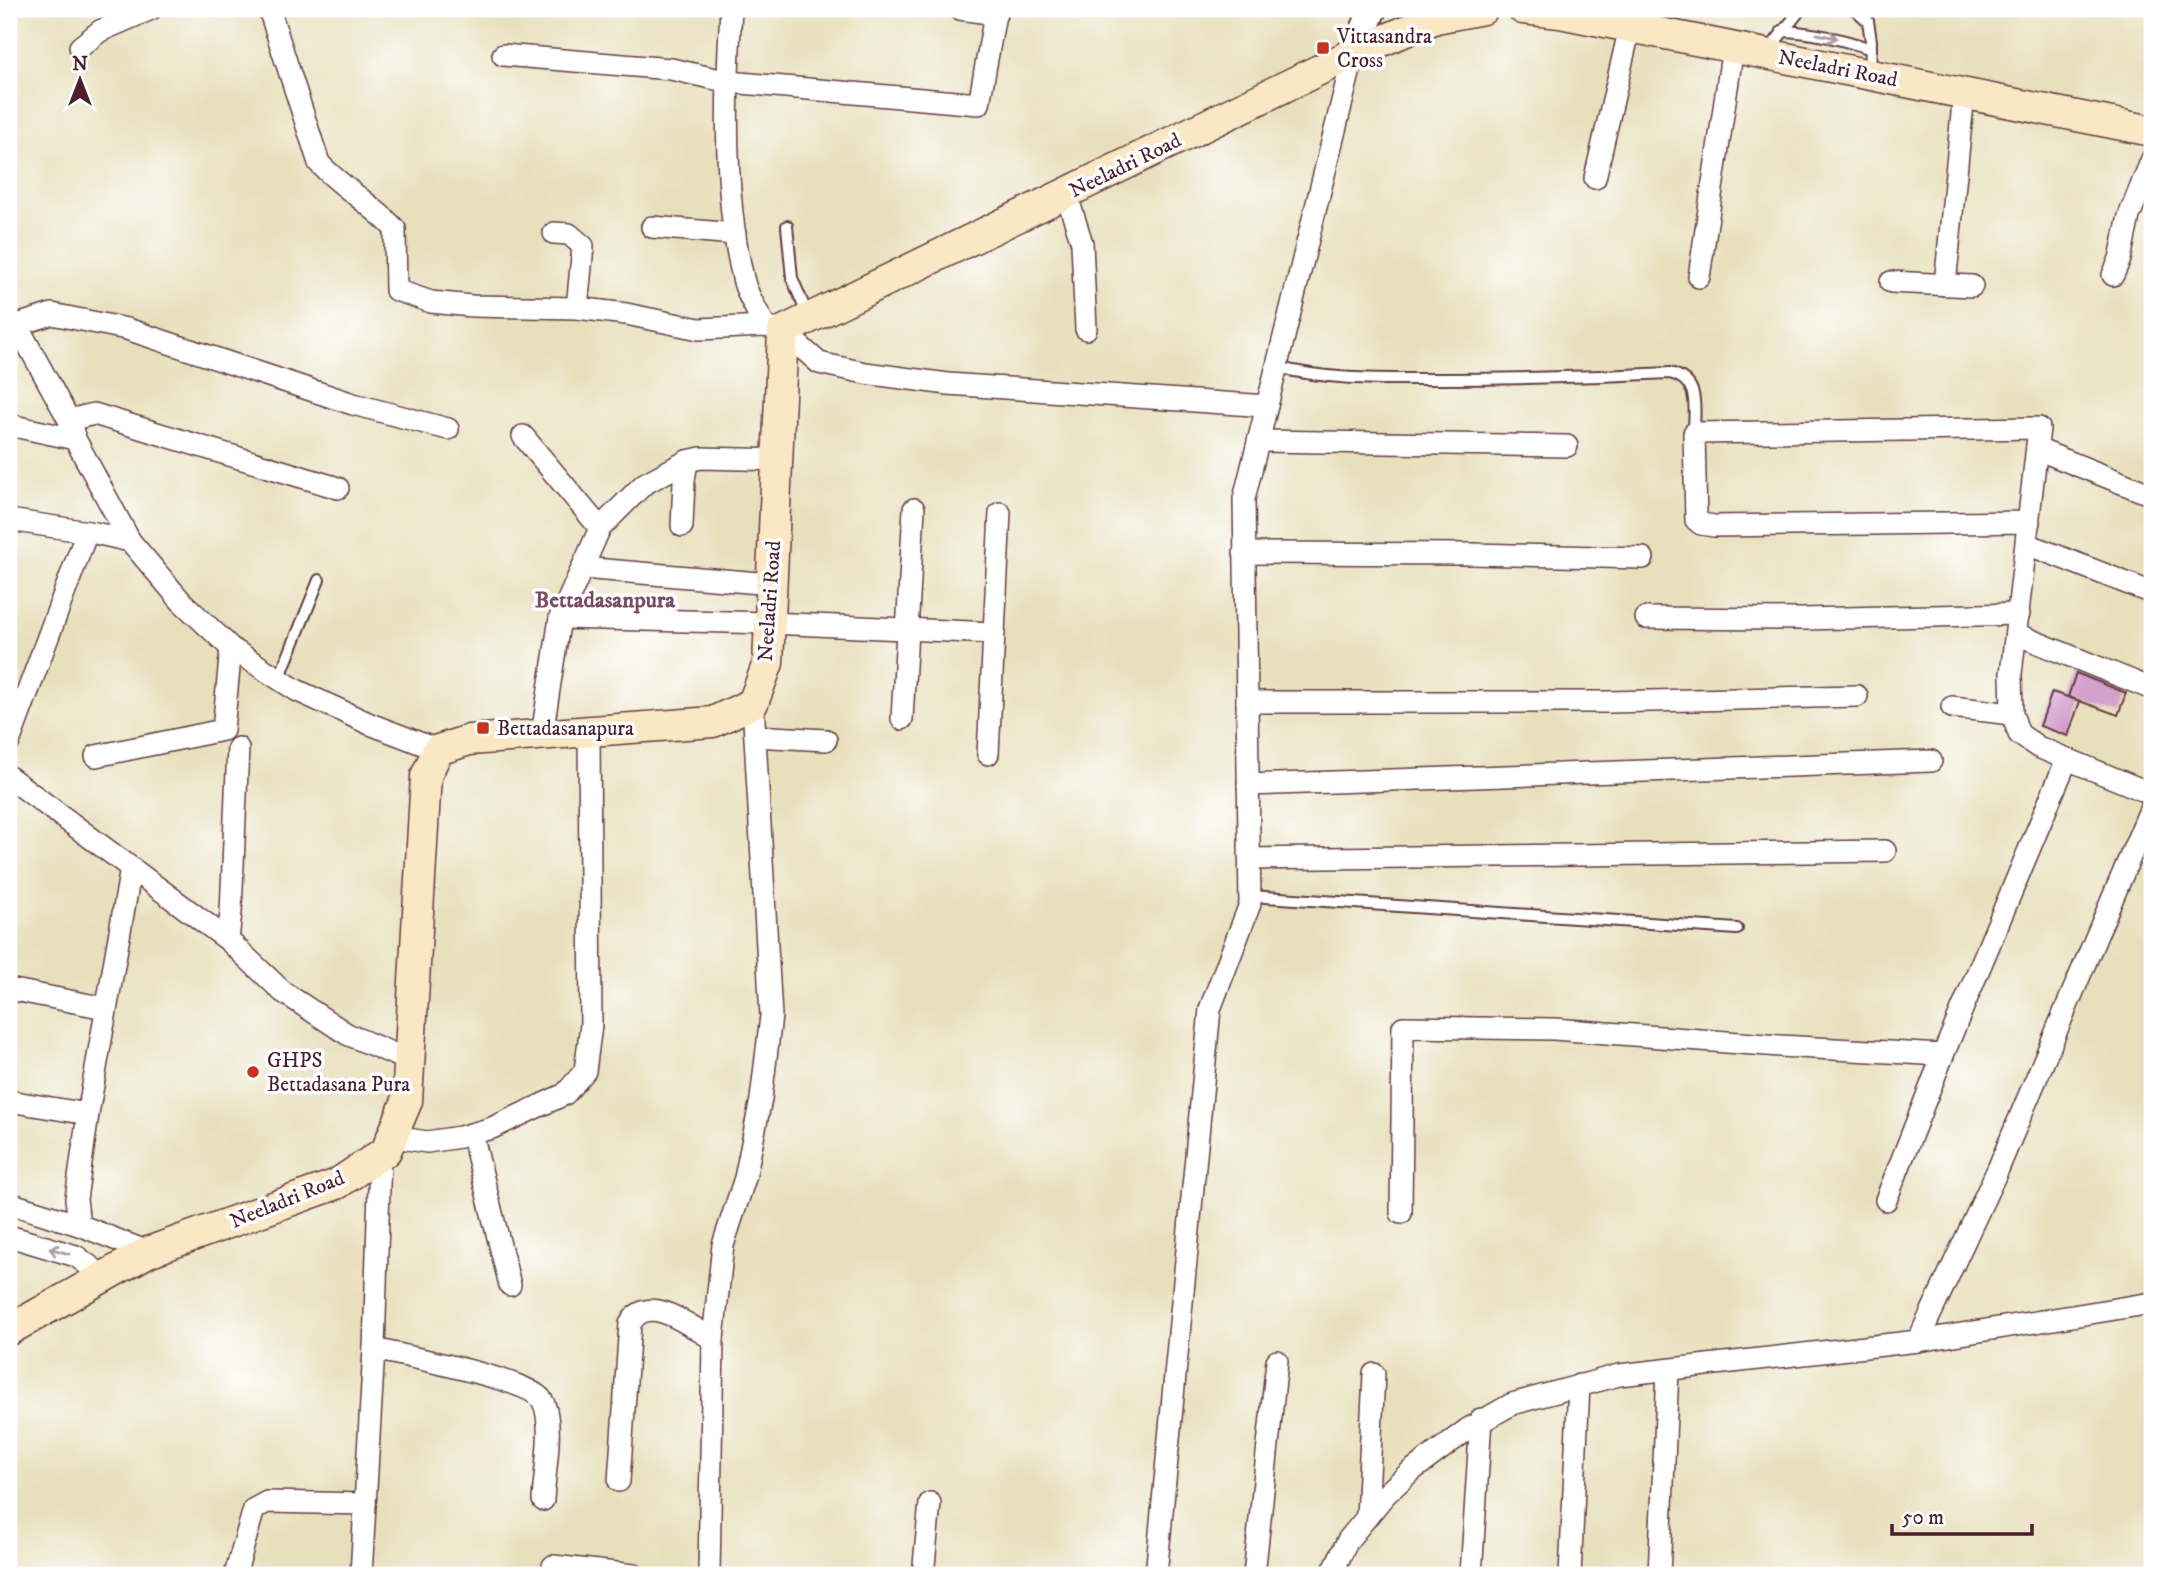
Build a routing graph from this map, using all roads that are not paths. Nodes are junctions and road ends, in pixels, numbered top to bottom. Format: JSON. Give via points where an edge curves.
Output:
{"nodes":[{"id":1,"x":151,"y":9,"type":"edge"},
{"id":2,"x":269,"y":9,"type":"edge"},
{"id":3,"x":731,"y":9,"type":"edge"},
{"id":4,"x":960,"y":9,"type":"edge"},
{"id":5,"x":1373,"y":9,"type":"edge"},
{"id":6,"x":1483,"y":9,"type":"edge"},
{"id":7,"x":1523,"y":9,"type":"edge"},
{"id":8,"x":1801,"y":9,"type":"edge"},
{"id":9,"x":1855,"y":9,"type":"edge"},
{"id":10,"x":996,"y":11,"type":"edge"},
{"id":11,"x":1630,"y":27,"type":"junction"},
{"id":12,"x":1774,"y":43,"type":"junction"},
{"id":13,"x":80,"y":47,"type":"dead end"},
{"id":14,"x":1733,"y":47,"type":"junction"},
{"id":15,"x":1354,"y":54,"type":"junction"},
{"id":16,"x":503,"y":55,"type":"dead end"},
{"id":17,"x":1871,"y":62,"type":"junction"},
{"id":18,"x":729,"y":82,"type":"junction"},
{"id":19,"x":1964,"y":93,"type":"junction"},
{"id":20,"x":2152,"y":131,"type":"edge"},
{"id":21,"x":2152,"y":159,"type":"edge"},
{"id":22,"x":1595,"y":178,"type":"dead end"},
{"id":23,"x":1066,"y":194,"type":"junction"},
{"id":24,"x":787,"y":226,"type":"dead end"},
{"id":25,"x":652,"y":227,"type":"dead end"},
{"id":26,"x":554,"y":233,"type":"dead end"},
{"id":27,"x":735,"y":234,"type":"junction"},
{"id":28,"x":2113,"y":275,"type":"dead end"},
{"id":29,"x":1699,"y":277,"type":"dead end"},
{"id":30,"x":1891,"y":282,"type":"dead end"},
{"id":31,"x":1945,"y":285,"type":"junction"},
{"id":32,"x":1972,"y":286,"type":"dead end"},
{"id":33,"x":577,"y":308,"type":"junction"},
{"id":34,"x":13,"y":324,"type":"edge"},
{"id":35,"x":786,"y":325,"type":"junction"},
{"id":36,"x":1086,"y":329,"type":"dead end"},
{"id":37,"x":1276,"y":367,"type":"junction"},
{"id":38,"x":1267,"y":406,"type":"junction"},
{"id":39,"x":9,"y":425,"type":"edge"},
{"id":40,"x":72,"y":429,"type":"junction"},
{"id":41,"x":448,"y":429,"type":"dead end"},
{"id":42,"x":1694,"y":433,"type":"junction"},
{"id":43,"x":523,"y":436,"type":"dead end"},
{"id":44,"x":1258,"y":441,"type":"junction"},
{"id":45,"x":1567,"y":446,"type":"dead end"},
{"id":46,"x":2037,"y":449,"type":"junction"},
{"id":47,"x":777,"y":460,"type":"junction"},
{"id":48,"x":687,"y":461,"type":"junction"},
{"id":49,"x":338,"y":488,"type":"dead end"},
{"id":50,"x":2152,"y":495,"type":"edge"},
{"id":51,"x":914,"y":509,"type":"dead end"},
{"id":52,"x":999,"y":513,"type":"dead end"},
{"id":53,"x":9,"y":520,"type":"edge"},
{"id":54,"x":2029,"y":522,"type":"junction"},
{"id":55,"x":682,"y":526,"type":"dead end"},
{"id":56,"x":600,"y":528,"type":"junction"},
{"id":57,"x":87,"y":532,"type":"junction"},
{"id":58,"x":130,"y":541,"type":"junction"},
{"id":59,"x":2027,"y":544,"type":"junction"},
{"id":60,"x":1244,"y":553,"type":"junction"},
{"id":61,"x":1643,"y":558,"type":"dead end"},
{"id":62,"x":582,"y":568,"type":"junction"},
{"id":63,"x":319,"y":580,"type":"dead end"},
{"id":64,"x":772,"y":584,"type":"junction"},
{"id":65,"x":2152,"y":593,"type":"edge"},
{"id":66,"x":560,"y":618,"type":"junction"},
{"id":67,"x":1646,"y":618,"type":"dead end"},
{"id":68,"x":770,"y":623,"type":"junction"},
{"id":69,"x":2017,"y":624,"type":"junction"},
{"id":70,"x":906,"y":628,"type":"junction"},
{"id":71,"x":993,"y":633,"type":"junction"},
{"id":72,"x":231,"y":648,"type":"junction"},
{"id":73,"x":279,"y":679,"type":"junction"},
{"id":74,"x":2152,"y":689,"type":"edge"},
{"id":75,"x":1857,"y":696,"type":"dead end"},
{"id":76,"x":1247,"y":702,"type":"junction"},
{"id":77,"x":753,"y":703,"type":"junction"},
{"id":78,"x":1952,"y":707,"type":"dead end"},
{"id":79,"x":2012,"y":714,"type":"junction"},
{"id":80,"x":902,"y":719,"type":"dead end"},
{"id":81,"x":589,"y":731,"type":"junction"},
{"id":82,"x":542,"y":735,"type":"junction"},
{"id":83,"x":755,"y":736,"type":"junction"},
{"id":84,"x":826,"y":740,"type":"dead end"},
{"id":85,"x":9,"y":742,"type":"edge"},
{"id":86,"x":239,"y":748,"type":"dead end"},
{"id":87,"x":438,"y":750,"type":"junction"},
{"id":88,"x":988,"y":754,"type":"dead end"},
{"id":89,"x":96,"y":756,"type":"dead end"},
{"id":90,"x":2067,"y":759,"type":"junction"},
{"id":91,"x":1931,"y":761,"type":"dead end"},
{"id":92,"x":9,"y":777,"type":"edge"},
{"id":93,"x":1248,"y":785,"type":"junction"},
{"id":94,"x":2152,"y":794,"type":"edge"},
{"id":95,"x":2152,"y":805,"type":"edge"},
{"id":96,"x":1885,"y":851,"type":"dead end"},
{"id":97,"x":1250,"y":859,"type":"junction"},
{"id":98,"x":131,"y":868,"type":"junction"},
{"id":99,"x":1251,"y":896,"type":"junction"},
{"id":100,"x":1737,"y":929,"type":"dead end"},
{"id":101,"x":228,"y":940,"type":"junction"},
{"id":102,"x":9,"y":989,"type":"edge"},
{"id":103,"x":105,"y":1007,"type":"junction"},
{"id":104,"x":1943,"y":1055,"type":"junction"},
{"id":105,"x":410,"y":1061,"type":"junction"},
{"id":106,"x":9,"y":1101,"type":"edge"},
{"id":107,"x":88,"y":1114,"type":"junction"},
{"id":108,"x":472,"y":1134,"type":"junction"},
{"id":109,"x":387,"y":1146,"type":"junction"},
{"id":110,"x":1886,"y":1200,"type":"dead end"},
{"id":111,"x":9,"y":1203,"type":"edge"},
{"id":112,"x":1401,"y":1213,"type":"dead end"},
{"id":113,"x":79,"y":1225,"type":"junction"},
{"id":114,"x":9,"y":1236,"type":"edge"},
{"id":115,"x":148,"y":1252,"type":"junction"},
{"id":116,"x":103,"y":1277,"type":"junction"},
{"id":117,"x":510,"y":1285,"type":"dead end"},
{"id":118,"x":2152,"y":1303,"type":"edge"},
{"id":119,"x":9,"y":1329,"type":"edge"},
{"id":120,"x":713,"y":1339,"type":"junction"},
{"id":121,"x":1918,"y":1341,"type":"junction"},
{"id":122,"x":374,"y":1349,"type":"junction"},
{"id":123,"x":1277,"y":1361,"type":"dead end"},
{"id":124,"x":1668,"y":1370,"type":"junction"},
{"id":125,"x":1374,"y":1374,"type":"dead end"},
{"id":126,"x":1579,"y":1385,"type":"junction"},
{"id":127,"x":1481,"y":1419,"type":"junction"},
{"id":128,"x":619,"y":1481,"type":"dead end"},
{"id":129,"x":543,"y":1500,"type":"dead end"},
{"id":130,"x":930,"y":1503,"type":"dead end"},
{"id":131,"x":365,"y":1504,"type":"junction"},
{"id":132,"x":1367,"y":1517,"type":"junction"},
{"id":133,"x":553,"y":1566,"type":"dead end"},
{"id":134,"x":580,"y":1572,"type":"edge"},
{"id":135,"x":234,"y":1575,"type":"edge"},
{"id":136,"x":361,"y":1575,"type":"edge"},
{"id":137,"x":634,"y":1575,"type":"edge"},
{"id":138,"x":709,"y":1575,"type":"edge"},
{"id":139,"x":923,"y":1575,"type":"edge"},
{"id":140,"x":1156,"y":1575,"type":"edge"},
{"id":141,"x":1254,"y":1575,"type":"edge"},
{"id":142,"x":1331,"y":1575,"type":"edge"},
{"id":143,"x":1471,"y":1575,"type":"edge"},
{"id":144,"x":1570,"y":1575,"type":"edge"},
{"id":145,"x":1659,"y":1575,"type":"edge"}],
"edges":[{"from":1,"to":13,"type":"street","via":[[100,32]]},
{"from":2,"to":33,"type":"street","via":[[319,163],[395,229],[396,290],[431,302]]},
{"from":3,"to":18,"type":"street"},
{"from":4,"to":10,"type":"street"},
{"from":5,"to":15,"type":"street"},
{"from":6,"to":15,"type":"main road","name":"Neeladri Road","via":[[1436,18]]},
{"from":7,"to":11,"type":"main road","name":"Neeladri Road"},
{"from":8,"to":12,"type":"lane"},
{"from":9,"to":17,"type":"lane","via":[[1868,21]]},
{"from":10,"to":18,"type":"street","via":[[979,104]]},
{"from":11,"to":14,"type":"main road","name":"Neeladri Road"},
{"from":11,"to":22,"type":"street"},
{"from":12,"to":14,"type":"main road","name":"Neeladri Road"},
{"from":12,"to":17,"type":"main road","name":"Neeladri Road"},
{"from":14,"to":29,"type":"street"},
{"from":15,"to":23,"type":"main road","name":"Neeladri Road"},
{"from":15,"to":37,"type":"street"},
{"from":16,"to":18,"type":"street","via":[[671,69]]},
{"from":17,"to":19,"type":"main road","name":"Neeladri Road"},
{"from":18,"to":27,"type":"street"},
{"from":19,"to":20,"type":"main road","name":"Neeladri Road"},
{"from":19,"to":31,"type":"street"},
{"from":21,"to":28,"type":"street","via":[[2129,216]]},
{"from":23,"to":35,"type":"main road","name":"Neeladri Road"},
{"from":23,"to":36,"type":"street","via":[[1082,243]]},
{"from":24,"to":35,"type":"lane","via":[[792,278]]},
{"from":25,"to":27,"type":"street"},
{"from":26,"to":33,"type":"street","via":[[569,234],[583,246]]},
{"from":27,"to":35,"type":"street","via":[[745,285]]},
{"from":30,"to":31,"type":"street"},
{"from":31,"to":32,"type":"street"},
{"from":33,"to":35,"type":"street","via":[[699,329]]},
{"from":34,"to":40,"type":"street"},
{"from":34,"to":41,"type":"street","via":[[52,314],[127,329],[353,404]]},
{"from":35,"to":38,"type":"street","via":[[819,363],[865,373],[948,384]]},
{"from":35,"to":47,"type":"main road","name":"Neeladri Road"},
{"from":37,"to":38,"type":"street"},
{"from":37,"to":42,"type":"lane","via":[[1353,379],[1670,373],[1690,383]]},
{"from":38,"to":44,"type":"street"},
{"from":39,"to":40,"type":"street"},
{"from":40,"to":49,"type":"street","via":[[94,414]]},
{"from":40,"to":58,"type":"street"},
{"from":42,"to":46,"type":"street","via":[[2039,428]]},
{"from":42,"to":54,"type":"street","via":[[1696,520],[1701,524]]},
{"from":43,"to":56,"type":"street"},
{"from":44,"to":45,"type":"street"},
{"from":44,"to":60,"type":"street","via":[[1244,499]]},
{"from":46,"to":50,"type":"street"},
{"from":46,"to":54,"type":"street"},
{"from":47,"to":48,"type":"street"},
{"from":47,"to":64,"type":"main road","name":"Neeladri Road"},
{"from":48,"to":55,"type":"street"},
{"from":48,"to":56,"type":"street","via":[[644,484]]},
{"from":51,"to":70,"type":"street"},
{"from":52,"to":71,"type":"street"},
{"from":53,"to":57,"type":"street"},
{"from":54,"to":59,"type":"street"},
{"from":56,"to":62,"type":"street"},
{"from":57,"to":58,"type":"street"},
{"from":57,"to":85,"type":"street"},
{"from":58,"to":72,"type":"street","via":[[181,601]]},
{"from":59,"to":65,"type":"street"},
{"from":59,"to":69,"type":"street"},
{"from":60,"to":61,"type":"street"},
{"from":60,"to":76,"type":"street"},
{"from":62,"to":64,"type":"street"},
{"from":62,"to":66,"type":"street"},
{"from":63,"to":73,"type":"lane"},
{"from":64,"to":68,"type":"main road","name":"Neeladri Road"},
{"from":66,"to":68,"type":"street"},
{"from":66,"to":82,"type":"street"},
{"from":67,"to":69,"type":"street"},
{"from":68,"to":70,"type":"street"},
{"from":68,"to":77,"type":"main road","name":"Neeladri Road","via":[[768,663]]},
{"from":69,"to":74,"type":"street"},
{"from":69,"to":79,"type":"street"},
{"from":70,"to":71,"type":"street"},
{"from":70,"to":80,"type":"street"},
{"from":71,"to":88,"type":"street"},
{"from":72,"to":73,"type":"street"},
{"from":72,"to":89,"type":"street","via":[[223,730]]},
{"from":73,"to":87,"type":"street","via":[[370,724]]},
{"from":75,"to":76,"type":"street","via":[[1608,702]]},
{"from":76,"to":93,"type":"street"},
{"from":77,"to":81,"type":"main road","via":[[713,722]]},
{"from":77,"to":83,"type":"street"},
{"from":78,"to":79,"type":"street"},
{"from":79,"to":90,"type":"street","via":[[2019,734]]},
{"from":81,"to":82,"type":"main road"},
{"from":81,"to":108,"type":"street","via":[[591,1026],[585,1071],[565,1094]]},
{"from":82,"to":87,"type":"main road","via":[[468,740]]},
{"from":83,"to":84,"type":"street"},
{"from":83,"to":120,"type":"street","via":[[771,1016],[750,1152],[723,1245]]},
{"from":86,"to":101,"type":"street"},
{"from":87,"to":105,"type":"main road","via":[[426,776]]},
{"from":90,"to":94,"type":"street"},
{"from":90,"to":104,"type":"street"},
{"from":91,"to":93,"type":"street"},
{"from":92,"to":98,"type":"street"},
{"from":93,"to":97,"type":"street"},
{"from":95,"to":121,"type":"street","via":[[1998,1169]]},
{"from":96,"to":97,"type":"street"},
{"from":97,"to":99,"type":"street"},
{"from":98,"to":101,"type":"street"},
{"from":98,"to":103,"type":"street"},
{"from":99,"to":100,"type":"lane"},
{"from":99,"to":140,"type":"street","via":[[1210,1009]]},
{"from":101,"to":105,"type":"street","via":[[284,992],[347,1034]]},
{"from":102,"to":103,"type":"street"},
{"from":103,"to":107,"type":"street"},
{"from":104,"to":110,"type":"street"},
{"from":104,"to":112,"type":"street","via":[[1554,1029],[1403,1027]]},
{"from":105,"to":109,"type":"main road","via":[[407,1101]]},
{"from":106,"to":107,"type":"street"},
{"from":107,"to":113,"type":"street","via":[[76,1199]]},
{"from":108,"to":109,"type":"street"},
{"from":108,"to":117,"type":"street"},
{"from":109,"to":115,"type":"main road","name":"Neeladri Road","via":[[337,1184]]},
{"from":109,"to":122,"type":"street"},
{"from":111,"to":113,"type":"street"},
{"from":113,"to":115,"type":"street"},
{"from":116,"to":114,"type":"street","one_way":true,"via":[[76,1256]]},
{"from":115,"to":116,"type":"main road","name":"Neeladri Road"},
{"from":116,"to":119,"type":"main road","name":"Neeladri Road"},
{"from":118,"to":121,"type":"street"},
{"from":120,"to":128,"type":"street","via":[[665,1312],[652,1309],[635,1315],[630,1324]]},
{"from":120,"to":138,"type":"street"},
{"from":121,"to":124,"type":"street"},
{"from":122,"to":129,"type":"street","via":[[499,1379],[541,1398],[548,1418]]},
{"from":122,"to":131,"type":"street"},
{"from":123,"to":141,"type":"street"},
{"from":124,"to":126,"type":"street"},
{"from":124,"to":145,"type":"street"},
{"from":125,"to":132,"type":"street"},
{"from":126,"to":127,"type":"street","via":[[1512,1404]]},
{"from":126,"to":144,"type":"street"},
{"from":127,"to":132,"type":"street","via":[[1409,1472]]},
{"from":127,"to":143,"type":"street"},
{"from":130,"to":139,"type":"street"},
{"from":131,"to":135,"type":"street","via":[[259,1505]]},
{"from":131,"to":136,"type":"street"},
{"from":132,"to":142,"type":"street","via":[[1348,1540]]},
{"from":133,"to":134,"type":"street"},
{"from":134,"to":137,"type":"street"}]}
